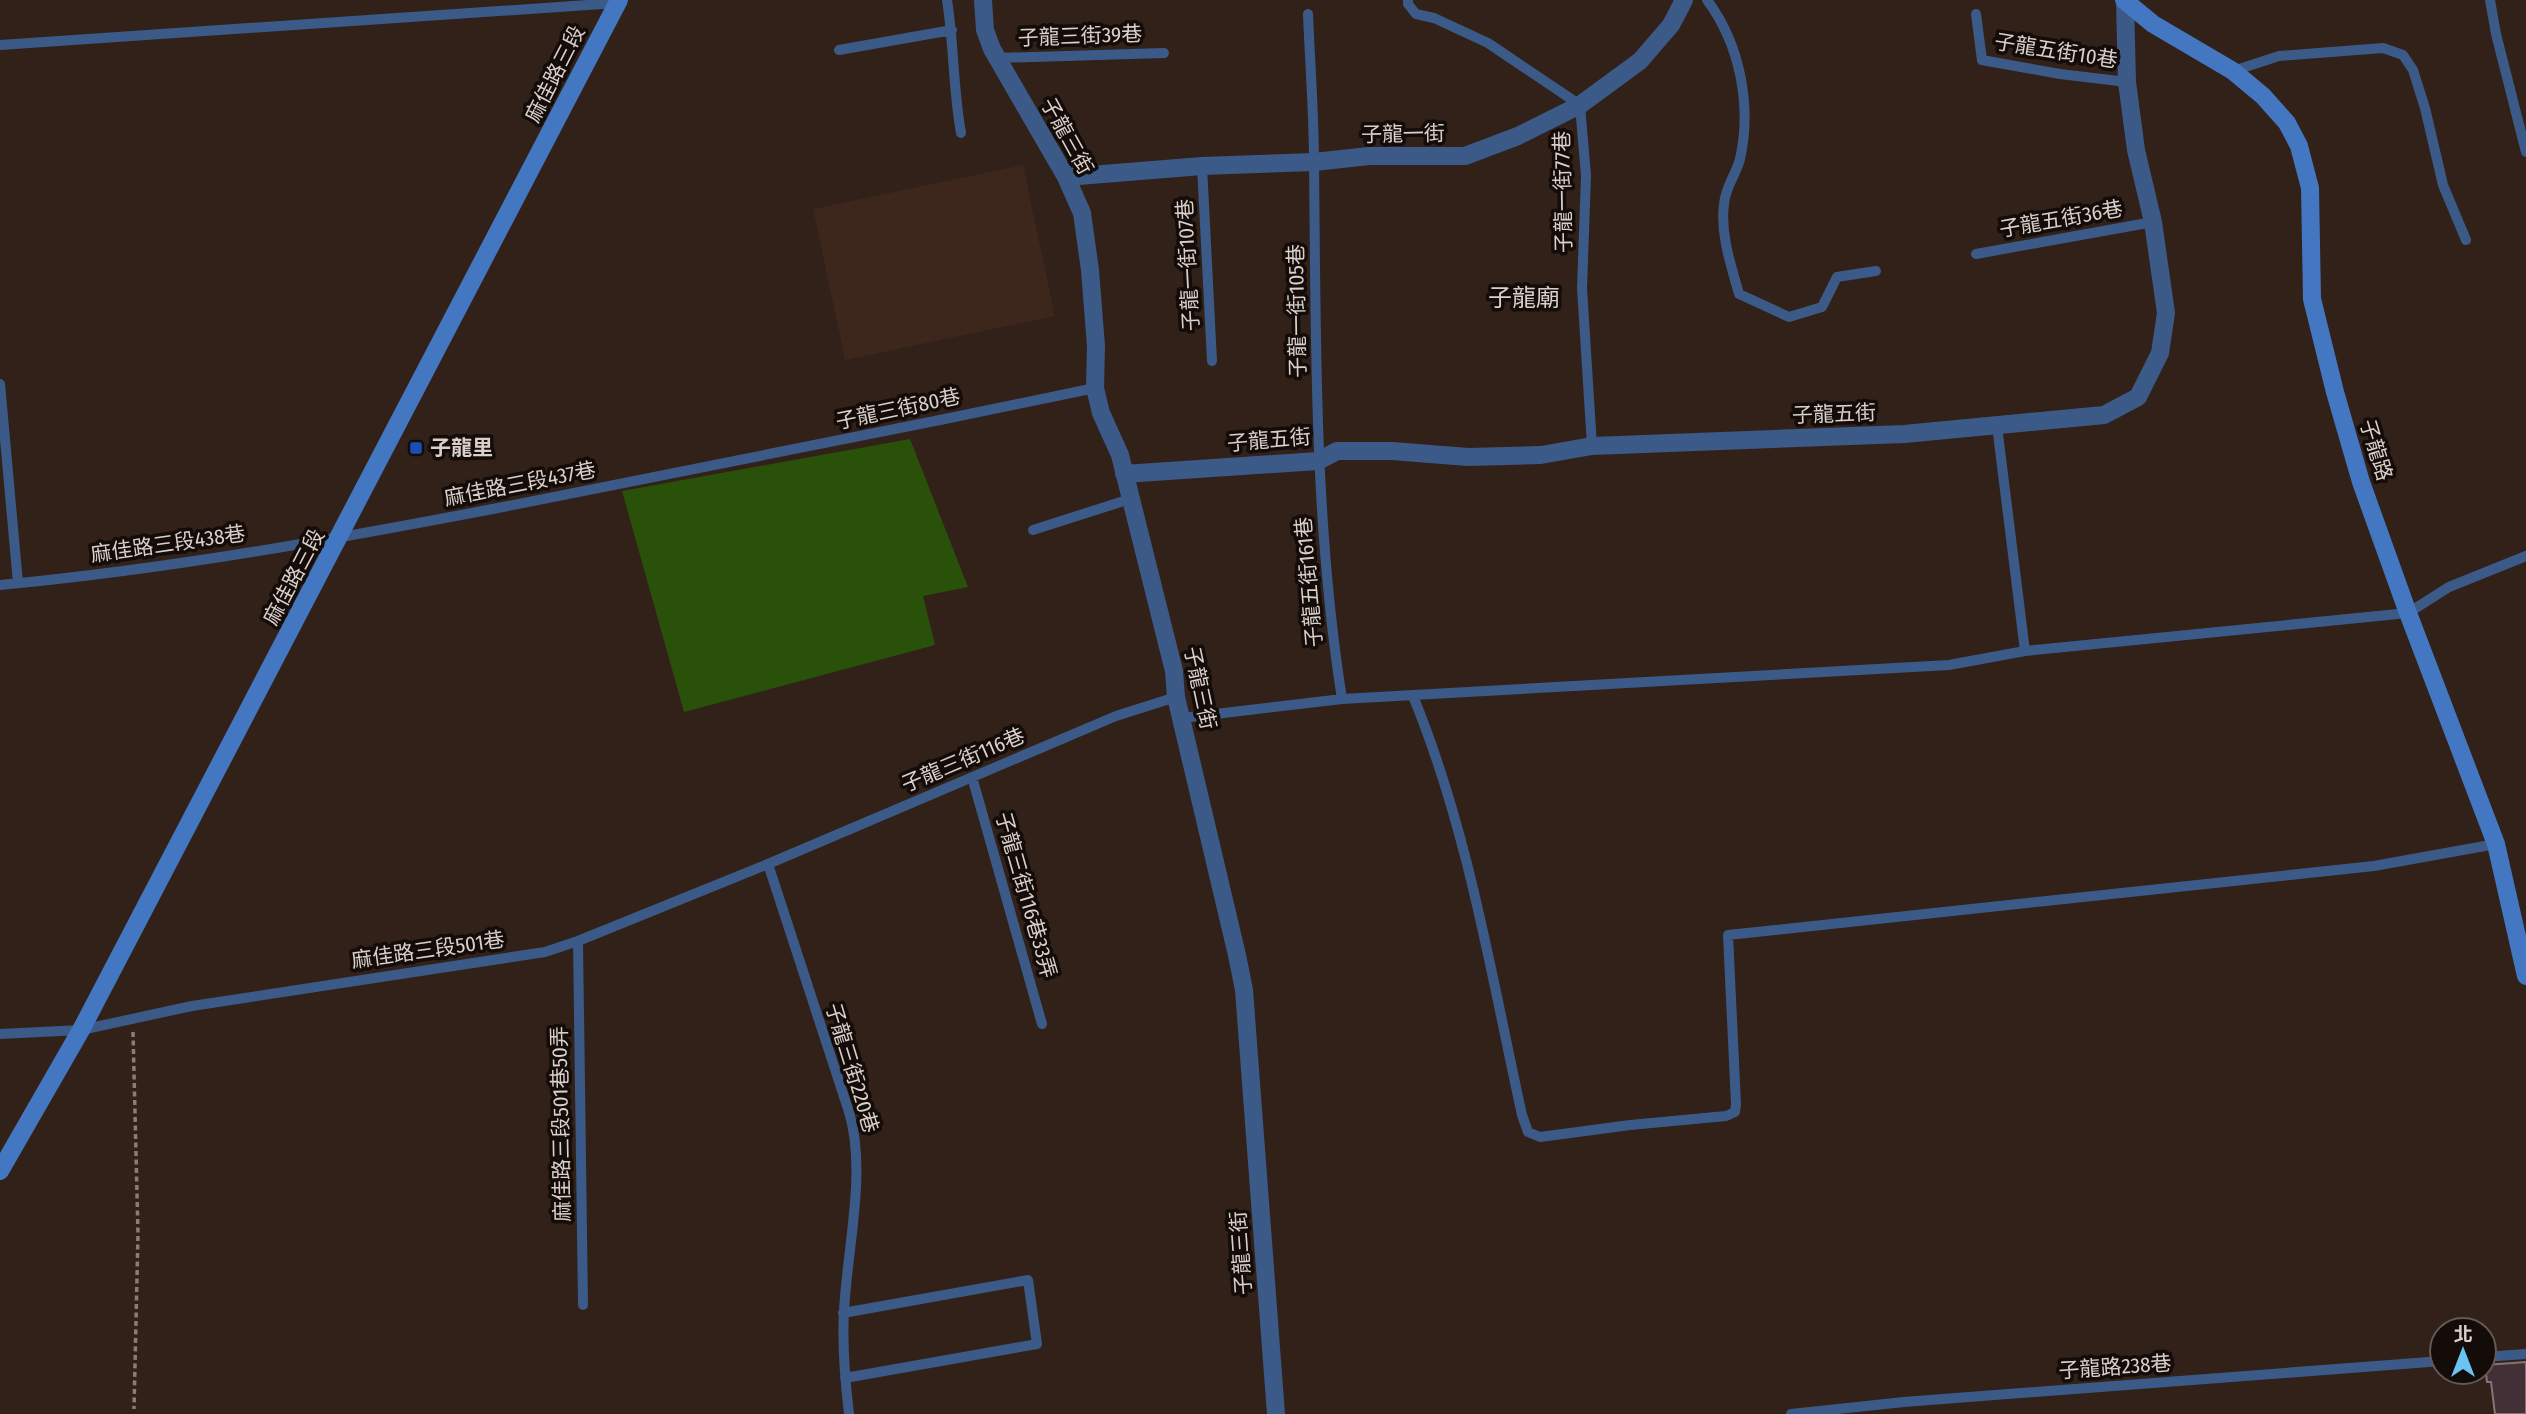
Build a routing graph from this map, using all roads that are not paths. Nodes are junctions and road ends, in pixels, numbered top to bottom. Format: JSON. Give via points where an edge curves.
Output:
{"nodes":[{"id":1,"x":947,"y":0,"type":"edge"},
{"id":2,"x":984,"y":0,"type":"edge"},
{"id":3,"x":1408,"y":0,"type":"edge"},
{"id":4,"x":1684,"y":0,"type":"edge"},
{"id":5,"x":1707,"y":0,"type":"edge"},
{"id":6,"x":2490,"y":0,"type":"edge"},
{"id":7,"x":618,"y":1,"type":"edge"},
{"id":8,"x":2124,"y":1,"type":"edge"},
{"id":9,"x":1308,"y":14,"type":"dead end"},
{"id":10,"x":1976,"y":14,"type":"dead end"},
{"id":11,"x":952,"y":30,"type":"junction"},
{"id":12,"x":0,"y":45,"type":"edge"},
{"id":13,"x":839,"y":50,"type":"dead end"},
{"id":14,"x":1164,"y":53,"type":"dead end"},
{"id":15,"x":997,"y":58,"type":"junction"},
{"id":16,"x":2233,"y":71,"type":"junction"},
{"id":17,"x":2127,"y":82,"type":"junction"},
{"id":18,"x":1580,"y":105,"type":"junction"},
{"id":19,"x":961,"y":133,"type":"dead end"},
{"id":20,"x":2526,"y":152,"type":"edge"},
{"id":21,"x":1314,"y":162,"type":"junction"},
{"id":22,"x":1202,"y":166,"type":"junction"},
{"id":23,"x":1066,"y":177,"type":"junction"},
{"id":24,"x":2153,"y":222,"type":"junction"},
{"id":25,"x":2466,"y":240,"type":"dead end"},
{"id":26,"x":1976,"y":254,"type":"dead end"},
{"id":27,"x":1876,"y":271,"type":"dead end"},
{"id":28,"x":1212,"y":361,"type":"dead end"},
{"id":29,"x":0,"y":384,"type":"edge"},
{"id":30,"x":1095,"y":388,"type":"junction"},
{"id":31,"x":1997,"y":426,"type":"junction"},
{"id":32,"x":1592,"y":446,"type":"junction"},
{"id":33,"x":1318,"y":461,"type":"junction"},
{"id":34,"x":708,"y":468,"type":"joint"},
{"id":35,"x":1124,"y":474,"type":"junction"},
{"id":36,"x":1130,"y":499,"type":"junction"},
{"id":37,"x":1033,"y":530,"type":"dead end"},
{"id":38,"x":340,"y":538,"type":"junction"},
{"id":39,"x":2526,"y":555,"type":"edge"},
{"id":40,"x":18,"y":583,"type":"junction"},
{"id":41,"x":0,"y":585,"type":"edge"},
{"id":42,"x":2408,"y":613,"type":"junction"},
{"id":43,"x":2025,"y":651,"type":"junction"},
{"id":44,"x":1413,"y":696,"type":"junction"},
{"id":45,"x":1175,"y":697,"type":"junction"},
{"id":46,"x":1342,"y":699,"type":"junction"},
{"id":47,"x":1182,"y":718,"type":"junction"},
{"id":48,"x":972,"y":777,"type":"junction"},
{"id":49,"x":2496,"y":844,"type":"junction"},
{"id":50,"x":768,"y":864,"type":"junction"},
{"id":51,"x":578,"y":942,"type":"junction"},
{"id":52,"x":2526,"y":976,"type":"edge"},
{"id":53,"x":1042,"y":1024,"type":"dead end"},
{"id":54,"x":81,"y":1030,"type":"junction"},
{"id":55,"x":0,"y":1034,"type":"edge"},
{"id":56,"x":0,"y":1171,"type":"edge"},
{"id":57,"x":583,"y":1305,"type":"dead end"},
{"id":58,"x":844,"y":1313,"type":"junction"},
{"id":59,"x":2526,"y":1354,"type":"edge"},
{"id":60,"x":2498,"y":1356,"type":"edge"},
{"id":61,"x":2428,"y":1362,"type":"edge"},
{"id":62,"x":845,"y":1378,"type":"junction"},
{"id":63,"x":849,"y":1414,"type":"edge"},
{"id":64,"x":1276,"y":1414,"type":"edge"},
{"id":65,"x":1791,"y":1414,"type":"edge"}],
"edges":[{"from":1,"to":11,"type":"lane"},
{"from":2,"to":15,"type":"street","name":"子龍三街","via":[[985,30]]},
{"from":3,"to":18,"type":"lane","via":[[1416,14],[1488,43]]},
{"from":4,"to":18,"type":"street","name":"子龍一街","via":[[1671,26],[1640,61]]},
{"from":5,"to":27,"type":"lane","via":[[1732,44],[1739,69],[1745,131],[1723,207],[1724,234],[1739,294],[1789,317],[1822,306],[1837,277]]},
{"from":6,"to":20,"type":"lane"},
{"from":7,"to":12,"type":"lane"},
{"from":7,"to":38,"type":"main road","name":"麻佳路三段"},
{"from":8,"to":16,"type":"main road","name":"子龍路"},
{"from":8,"to":17,"type":"street","name":"子龍五街"},
{"from":9,"to":21,"type":"lane","name":"子龍一街105巷"},
{"from":10,"to":17,"type":"lane","name":"子龍五街10巷","via":[[1982,60]]},
{"from":11,"to":13,"type":"lane"},
{"from":11,"to":19,"type":"lane"},
{"from":14,"to":15,"type":"lane","name":"子龍三街39巷"},
{"from":15,"to":23,"type":"street","name":"子龍三街"},
{"from":16,"to":25,"type":"lane","via":[[2279,56],[2383,48],[2403,55],[2425,108],[2442,185]]},
{"from":16,"to":42,"type":"main road","name":"子龍路","via":[[2277,110],[2299,146],[2310,188],[2312,299],[2361,482]]},
{"from":17,"to":24,"type":"street","name":"子龍五街","via":[[2136,150]]},
{"from":18,"to":21,"type":"street","name":"子龍一街","via":[[1465,156],[1369,156]]},
{"from":18,"to":32,"type":"lane","name":"子龍一街77巷","via":[[1586,176],[1582,288]]},
{"from":21,"to":22,"type":"street","name":"子龍一街"},
{"from":21,"to":33,"type":"lane","name":"子龍一街105巷"},
{"from":22,"to":23,"type":"street","name":"子龍一街"},
{"from":22,"to":28,"type":"lane","name":"子龍一街107巷"},
{"from":23,"to":30,"type":"street","name":"子龍三街","via":[[1082,213],[1087,240]]},
{"from":24,"to":26,"type":"lane","name":"子龍五街36巷"},
{"from":24,"to":31,"type":"street","name":"子龍五街","via":[[2166,313],[2160,353],[2138,397],[2104,415]]},
{"from":29,"to":40,"type":"lane"},
{"from":30,"to":34,"type":"lane","name":"子龍三街80巷"},
{"from":30,"to":35,"type":"street","name":"子龍三街"},
{"from":31,"to":32,"type":"street","name":"子龍五街"},
{"from":31,"to":43,"type":"lane"},
{"from":32,"to":33,"type":"street","name":"子龍五街","via":[[1542,455],[1468,457],[1337,451]]},
{"from":33,"to":35,"type":"street","name":"子龍五街"},
{"from":33,"to":46,"type":"lane","name":"子龍五街161巷","via":[[1330,622]]},
{"from":34,"to":38,"type":"lane","name":"麻佳路三段437巷"},
{"from":35,"to":36,"type":"street","name":"子龍三街"},
{"from":36,"to":37,"type":"lane"},
{"from":36,"to":45,"type":"street","name":"子龍三街","via":[[1174,671]]},
{"from":38,"to":40,"type":"lane","name":"麻佳路三段438巷","via":[[209,560]]},
{"from":38,"to":54,"type":"main road","name":"麻佳路三段"},
{"from":39,"to":42,"type":"lane","via":[[2449,587]]},
{"from":40,"to":41,"type":"lane","name":"麻佳路三段438巷"},
{"from":42,"to":43,"type":"lane"},
{"from":42,"to":49,"type":"main road","name":"子龍路"},
{"from":43,"to":44,"type":"lane","via":[[1949,665]]},
{"from":44,"to":46,"type":"lane"},
{"from":44,"to":49,"type":"lane","via":[[1434,746],[1460,832],[1521,1115],[1528,1132],[1540,1138],[1735,1112],[1728,935],[2374,866]]},
{"from":45,"to":47,"type":"street","name":"子龍三街"},
{"from":45,"to":48,"type":"lane","name":"子龍三街116巷","via":[[1116,716]]},
{"from":46,"to":47,"type":"lane"},
{"from":47,"to":64,"type":"street","name":"子龍三街","via":[[1244,990]]},
{"from":48,"to":50,"type":"lane","name":"子龍三街116巷"},
{"from":48,"to":53,"type":"lane","name":"子龍三街116巷33弄"},
{"from":49,"to":52,"type":"main road","name":"子龍路"},
{"from":50,"to":51,"type":"lane","name":"麻佳路三段501巷"},
{"from":50,"to":58,"type":"lane","name":"子龍三街220巷","via":[[853,1127],[856,1170]]},
{"from":51,"to":54,"type":"lane","name":"麻佳路三段501巷","via":[[545,952],[192,1006]]},
{"from":51,"to":57,"type":"lane","name":"麻佳路三段501巷50弄"},
{"from":54,"to":55,"type":"lane","name":"麻佳路三段501巷"},
{"from":54,"to":56,"type":"main road","name":"麻佳路三段"},
{"from":58,"to":62,"type":"lane","name":"子龍三街220巷"},
{"from":58,"to":62,"type":"lane","via":[[1028,1280],[1037,1343]]},
{"from":59,"to":60,"type":"lane"},
{"from":61,"to":65,"type":"lane","name":"子龍路238巷"},
{"from":62,"to":63,"type":"lane","name":"子龍三街220巷"}]}
